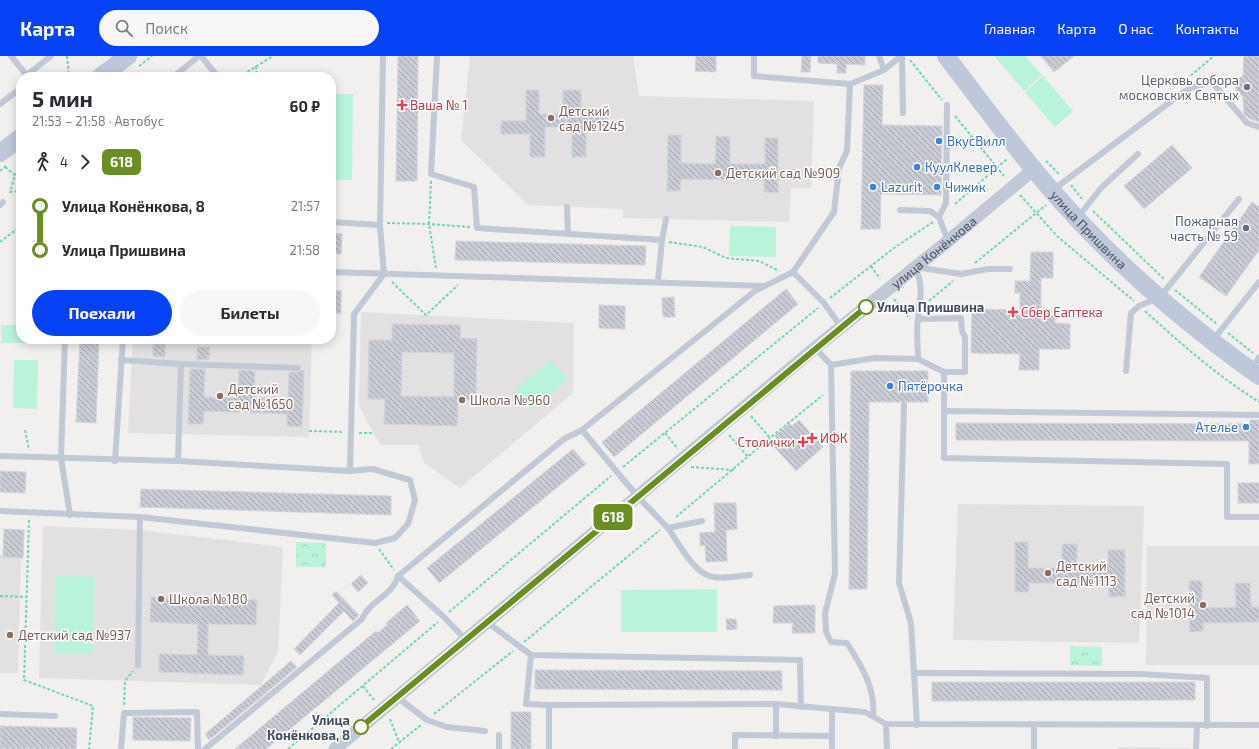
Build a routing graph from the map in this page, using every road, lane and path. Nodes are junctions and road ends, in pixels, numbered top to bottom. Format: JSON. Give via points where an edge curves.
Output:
{"nodes":[{"id":1,"x":11,"y":56,"type":"edge"},
{"id":2,"x":51,"y":56,"type":"edge"},
{"id":3,"x":67,"y":56,"type":"edge"},
{"id":4,"x":128,"y":56,"type":"edge"},
{"id":5,"x":200,"y":56,"type":"edge"},
{"id":6,"x":273,"y":56,"type":"edge"},
{"id":7,"x":383,"y":56,"type":"edge"},
{"id":8,"x":437,"y":56,"type":"edge"},
{"id":9,"x":754,"y":56,"type":"edge"},
{"id":10,"x":880,"y":56,"type":"edge"},
{"id":11,"x":901,"y":56,"type":"edge"},
{"id":12,"x":946,"y":56,"type":"edge"},
{"id":13,"x":1214,"y":56,"type":"edge"},
{"id":14,"x":256,"y":66,"type":"junction"},
{"id":15,"x":884,"y":70,"type":"junction"},
{"id":16,"x":25,"y":72,"type":"edge"},
{"id":17,"x":33,"y":72,"type":"edge"},
{"id":18,"x":69,"y":72,"type":"edge"},
{"id":19,"x":107,"y":72,"type":"edge"},
{"id":20,"x":179,"y":72,"type":"edge"},
{"id":21,"x":214,"y":72,"type":"edge"},
{"id":22,"x":247,"y":72,"type":"edge"},
{"id":23,"x":257,"y":72,"type":"edge"},
{"id":24,"x":850,"y":84,"type":"junction"},
{"id":25,"x":16,"y":92,"type":"edge"},
{"id":26,"x":1182,"y":93,"type":"junction"},
{"id":27,"x":0,"y":104,"type":"edge"},
{"id":28,"x":947,"y":105,"type":"dead end"},
{"id":29,"x":903,"y":113,"type":"dead end"},
{"id":30,"x":1134,"y":119,"type":"dead end"},
{"id":31,"x":1140,"y":124,"type":"junction"},
{"id":32,"x":1259,"y":127,"type":"edge"},
{"id":33,"x":16,"y":143,"type":"edge"},
{"id":34,"x":1138,"y":154,"type":"dead end"},
{"id":35,"x":1007,"y":159,"type":"dead end"},
{"id":36,"x":2,"y":160,"type":"edge"},
{"id":37,"x":1039,"y":164,"type":"junction"},
{"id":38,"x":431,"y":174,"type":"junction"},
{"id":39,"x":15,"y":175,"type":"joint"},
{"id":40,"x":16,"y":191,"type":"edge"},
{"id":41,"x":1056,"y":191,"type":"junction"},
{"id":42,"x":1239,"y":199,"type":"dead end"},
{"id":43,"x":567,"y":207,"type":"dead end"},
{"id":44,"x":900,"y":210,"type":"dead end"},
{"id":45,"x":1082,"y":212,"type":"junction"},
{"id":46,"x":939,"y":217,"type":"junction"},
{"id":47,"x":666,"y":219,"type":"dead end"},
{"id":48,"x":336,"y":222,"type":"edge"},
{"id":49,"x":429,"y":224,"type":"junction"},
{"id":50,"x":380,"y":225,"type":"junction"},
{"id":51,"x":477,"y":228,"type":"junction"},
{"id":52,"x":16,"y":230,"type":"edge"},
{"id":53,"x":568,"y":233,"type":"junction"},
{"id":54,"x":662,"y":240,"type":"junction"},
{"id":55,"x":948,"y":241,"type":"junction"},
{"id":56,"x":0,"y":242,"type":"edge"},
{"id":57,"x":871,"y":266,"type":"junction"},
{"id":58,"x":915,"y":267,"type":"junction"},
{"id":59,"x":1010,"y":269,"type":"dead end"},
{"id":60,"x":780,"y":271,"type":"dead end"},
{"id":61,"x":336,"y":272,"type":"edge"},
{"id":62,"x":793,"y":272,"type":"junction"},
{"id":63,"x":384,"y":274,"type":"junction"},
{"id":64,"x":961,"y":274,"type":"junction"},
{"id":65,"x":437,"y":275,"type":"junction"},
{"id":66,"x":467,"y":276,"type":"junction"},
{"id":67,"x":880,"y":280,"type":"dead end"},
{"id":68,"x":658,"y":281,"type":"junction"},
{"id":69,"x":1259,"y":282,"type":"edge"},
{"id":70,"x":764,"y":286,"type":"junction"},
{"id":71,"x":1165,"y":291,"type":"junction"},
{"id":72,"x":892,"y":296,"type":"dead end"},
{"id":73,"x":824,"y":303,"type":"junction"},
{"id":74,"x":920,"y":308,"type":"junction"},
{"id":75,"x":918,"y":319,"type":"junction"},
{"id":76,"x":910,"y":320,"type":"dead end"},
{"id":77,"x":841,"y":327,"type":"junction"},
{"id":78,"x":1217,"y":335,"type":"junction"},
{"id":79,"x":65,"y":344,"type":"edge"},
{"id":80,"x":122,"y":344,"type":"edge"},
{"id":81,"x":815,"y":348,"type":"junction"},
{"id":82,"x":918,"y":359,"type":"junction"},
{"id":83,"x":121,"y":360,"type":"junction"},
{"id":84,"x":181,"y":364,"type":"junction"},
{"id":85,"x":831,"y":365,"type":"junction"},
{"id":86,"x":1257,"y":365,"type":"edge"},
{"id":87,"x":298,"y":368,"type":"dead end"},
{"id":88,"x":1126,"y":371,"type":"dead end"},
{"id":89,"x":944,"y":372,"type":"junction"},
{"id":90,"x":832,"y":389,"type":"junction"},
{"id":91,"x":904,"y":404,"type":"dead end"},
{"id":92,"x":944,"y":411,"type":"junction"},
{"id":93,"x":1259,"y":415,"type":"edge"},
{"id":94,"x":751,"y":416,"type":"dead end"},
{"id":95,"x":25,"y":430,"type":"dead end"},
{"id":96,"x":582,"y":430,"type":"junction"},
{"id":97,"x":309,"y":431,"type":"dead end"},
{"id":98,"x":351,"y":432,"type":"junction"},
{"id":99,"x":374,"y":433,"type":"dead end"},
{"id":100,"x":665,"y":433,"type":"junction"},
{"id":101,"x":728,"y":435,"type":"dead end"},
{"id":102,"x":770,"y":438,"type":"junction"},
{"id":103,"x":678,"y":450,"type":"dead end"},
{"id":104,"x":0,"y":456,"type":"edge"},
{"id":105,"x":30,"y":457,"type":"junction"},
{"id":106,"x":748,"y":457,"type":"junction"},
{"id":107,"x":62,"y":458,"type":"junction"},
{"id":108,"x":115,"y":461,"type":"junction"},
{"id":109,"x":178,"y":461,"type":"junction"},
{"id":110,"x":691,"y":466,"type":"dead end"},
{"id":111,"x":734,"y":470,"type":"junction"},
{"id":112,"x":350,"y":471,"type":"junction"},
{"id":113,"x":617,"y":472,"type":"junction"},
{"id":114,"x":638,"y":497,"type":"junction"},
{"id":115,"x":0,"y":511,"type":"edge"},
{"id":116,"x":29,"y":512,"type":"junction"},
{"id":117,"x":70,"y":515,"type":"junction"},
{"id":118,"x":1259,"y":517,"type":"edge"},
{"id":119,"x":140,"y":518,"type":"junction"},
{"id":120,"x":702,"y":521,"type":"dead end"},
{"id":121,"x":667,"y":527,"type":"junction"},
{"id":122,"x":375,"y":543,"type":"junction"},
{"id":123,"x":750,"y":575,"type":"dead end"},
{"id":124,"x":398,"y":576,"type":"junction"},
{"id":125,"x":0,"y":596,"type":"edge"},
{"id":126,"x":27,"y":597,"type":"junction"},
{"id":127,"x":444,"y":617,"type":"junction"},
{"id":128,"x":487,"y":622,"type":"junction"},
{"id":129,"x":466,"y":640,"type":"junction"},
{"id":130,"x":519,"y":646,"type":"junction"},
{"id":131,"x":531,"y":655,"type":"junction"},
{"id":132,"x":138,"y":665,"type":"joint"},
{"id":133,"x":914,"y":673,"type":"junction"},
{"id":134,"x":363,"y":686,"type":"junction"},
{"id":135,"x":397,"y":697,"type":"junction"},
{"id":136,"x":374,"y":700,"type":"dead end"},
{"id":137,"x":776,"y":704,"type":"junction"},
{"id":138,"x":549,"y":705,"type":"junction"},
{"id":139,"x":801,"y":707,"type":"junction"},
{"id":140,"x":832,"y":709,"type":"junction"},
{"id":141,"x":124,"y":713,"type":"junction"},
{"id":142,"x":0,"y":714,"type":"edge"},
{"id":143,"x":55,"y":716,"type":"dead end"},
{"id":144,"x":873,"y":716,"type":"junction"},
{"id":145,"x":390,"y":719,"type":"dead end"},
{"id":146,"x":427,"y":720,"type":"junction"},
{"id":147,"x":886,"y":724,"type":"junction"},
{"id":148,"x":917,"y":725,"type":"junction"},
{"id":149,"x":1034,"y":725,"type":"junction"},
{"id":150,"x":1259,"y":725,"type":"edge"},
{"id":151,"x":1197,"y":726,"type":"junction"},
{"id":152,"x":1207,"y":726,"type":"junction"},
{"id":153,"x":485,"y":731,"type":"dead end"},
{"id":154,"x":499,"y":735,"type":"dead end"},
{"id":155,"x":776,"y":736,"type":"junction"},
{"id":156,"x":832,"y":736,"type":"junction"},
{"id":157,"x":399,"y":742,"type":"junction"},
{"id":158,"x":89,"y":749,"type":"edge"},
{"id":159,"x":121,"y":749,"type":"edge"},
{"id":160,"x":198,"y":749,"type":"edge"},
{"id":161,"x":205,"y":749,"type":"edge"},
{"id":162,"x":288,"y":749,"type":"edge"},
{"id":163,"x":335,"y":749,"type":"edge"},
{"id":164,"x":391,"y":749,"type":"edge"},
{"id":165,"x":499,"y":749,"type":"edge"},
{"id":166,"x":549,"y":749,"type":"edge"},
{"id":167,"x":735,"y":749,"type":"edge"},
{"id":168,"x":832,"y":749,"type":"edge"},
{"id":169,"x":887,"y":749,"type":"edge"},
{"id":170,"x":1034,"y":749,"type":"edge"},
{"id":171,"x":1196,"y":749,"type":"edge"}],
"edges":[{"from":1,"to":16,"type":"lane"},
{"from":2,"to":17,"type":"lane"},
{"from":3,"to":18,"type":"path"},
{"from":4,"to":19,"type":"street"},
{"from":5,"to":20,"type":"lane"},
{"from":5,"to":21,"type":"lane"},
{"from":6,"to":14,"type":"path"},
{"from":7,"to":50,"type":"lane"},
{"from":8,"to":38,"type":"lane"},
{"from":9,"to":24,"type":"lane","via":[[754,76]]},
{"from":10,"to":15,"type":"lane"},
{"from":11,"to":15,"type":"lane"},
{"from":11,"to":29,"type":"lane"},
{"from":12,"to":37,"type":"street","name":"улица Пришвина"},
{"from":13,"to":26,"type":"path","via":[[1179,86]]},
{"from":14,"to":22,"type":"path"},
{"from":14,"to":23,"type":"path"},
{"from":15,"to":24,"type":"lane"},
{"from":24,"to":62,"type":"lane","via":[[847,151],[839,168],[834,212]]},
{"from":25,"to":27,"type":"lane"},
{"from":26,"to":31,"type":"lane"},
{"from":26,"to":32,"type":"lane","via":[[1212,82],[1247,123]]},
{"from":28,"to":46,"type":"lane","via":[[946,203]]},
{"from":30,"to":31,"type":"lane"},
{"from":31,"to":41,"type":"lane"},
{"from":33,"to":36,"type":"street"},
{"from":34,"to":45,"type":"lane","via":[[1102,187]]},
{"from":35,"to":46,"type":"path"},
{"from":36,"to":39,"type":"path"},
{"from":37,"to":41,"type":"street","name":"улица Пришвина"},
{"from":37,"to":41,"type":"path"},
{"from":37,"to":55,"type":"street","name":"улица Конёнкова"},
{"from":38,"to":49,"type":"path"},
{"from":38,"to":51,"type":"lane","via":[[474,187]]},
{"from":39,"to":40,"type":"path","via":[[10,192]]},
{"from":41,"to":45,"type":"street","name":"улица Пришвина"},
{"from":41,"to":45,"type":"path"},
{"from":41,"to":64,"type":"path"},
{"from":42,"to":71,"type":"lane"},
{"from":43,"to":53,"type":"lane"},
{"from":44,"to":46,"type":"lane","via":[[930,211]]},
{"from":45,"to":71,"type":"street","name":"улица Пришвина"},
{"from":45,"to":71,"type":"path"},
{"from":46,"to":55,"type":"lane"},
{"from":46,"to":57,"type":"path"},
{"from":47,"to":54,"type":"lane"},
{"from":48,"to":50,"type":"lane"},
{"from":49,"to":50,"type":"path","via":[[389,222]]},
{"from":49,"to":51,"type":"path"},
{"from":49,"to":65,"type":"path"},
{"from":50,"to":63,"type":"lane"},
{"from":51,"to":53,"type":"lane"},
{"from":52,"to":56,"type":"path"},
{"from":53,"to":54,"type":"lane"},
{"from":54,"to":60,"type":"path","via":[[703,247],[726,258],[759,261]]},
{"from":54,"to":68,"type":"lane"},
{"from":55,"to":58,"type":"street","name":"улица Конёнкова"},
{"from":57,"to":67,"type":"path"},
{"from":57,"to":73,"type":"path"},
{"from":58,"to":64,"type":"lane"},
{"from":58,"to":74,"type":"lane","via":[[921,280]]},
{"from":58,"to":77,"type":"street","name":"улица Конёнкова"},
{"from":59,"to":64,"type":"lane","via":[[988,269]]},
{"from":61,"to":63,"type":"lane"},
{"from":62,"to":70,"type":"lane"},
{"from":62,"to":73,"type":"lane"},
{"from":63,"to":65,"type":"lane"},
{"from":63,"to":66,"type":"path","via":[[426,315]]},
{"from":63,"to":98,"type":"lane","via":[[354,314]]},
{"from":64,"to":74,"type":"path"},
{"from":65,"to":66,"type":"lane"},
{"from":66,"to":68,"type":"lane"},
{"from":68,"to":70,"type":"lane"},
{"from":69,"to":78,"type":"lane"},
{"from":70,"to":96,"type":"lane","via":[[754,291]]},
{"from":71,"to":78,"type":"path"},
{"from":71,"to":78,"type":"street","name":"улица Пришвина","via":[[1187,322]]},
{"from":71,"to":88,"type":"lane","via":[[1131,313]]},
{"from":72,"to":76,"type":"path"},
{"from":73,"to":77,"type":"lane"},
{"from":73,"to":100,"type":"path"},
{"from":74,"to":75,"type":"lane"},
{"from":75,"to":82,"type":"lane"},
{"from":75,"to":89,"type":"lane","via":[[961,318],[965,337],[965,372]]},
{"from":77,"to":81,"type":"street","name":"улица Конёнкова"},
{"from":78,"to":86,"type":"street","name":"улица Пришвина"},
{"from":78,"to":86,"type":"path"},
{"from":79,"to":107,"type":"lane"},
{"from":80,"to":83,"type":"lane"},
{"from":81,"to":85,"type":"lane"},
{"from":81,"to":114,"type":"street","name":"улица Конёнкова"},
{"from":82,"to":85,"type":"lane","via":[[876,358]]},
{"from":82,"to":89,"type":"lane"},
{"from":83,"to":84,"type":"lane"},
{"from":83,"to":108,"type":"lane"},
{"from":84,"to":87,"type":"lane"},
{"from":84,"to":109,"type":"lane"},
{"from":85,"to":90,"type":"lane"},
{"from":89,"to":92,"type":"lane"},
{"from":90,"to":102,"type":"path"},
{"from":90,"to":144,"type":"lane","via":[[836,574],[825,613],[826,632],[831,642],[847,643],[865,670],[874,705]]},
{"from":91,"to":133,"type":"lane","via":[[899,583],[911,623]]},
{"from":92,"to":93,"type":"lane"},
{"from":92,"to":118,"type":"lane","via":[[944,458],[1227,464],[1227,517]]},
{"from":94,"to":102,"type":"path"},
{"from":95,"to":105,"type":"path"},
{"from":96,"to":113,"type":"lane"},
{"from":96,"to":124,"type":"lane","via":[[564,439]]},
{"from":97,"to":98,"type":"path"},
{"from":98,"to":99,"type":"path"},
{"from":98,"to":112,"type":"lane"},
{"from":100,"to":103,"type":"path"},
{"from":100,"to":113,"type":"path"},
{"from":101,"to":106,"type":"path"},
{"from":102,"to":106,"type":"path"},
{"from":104,"to":105,"type":"lane"},
{"from":105,"to":107,"type":"lane"},
{"from":106,"to":111,"type":"path"},
{"from":107,"to":108,"type":"lane"},
{"from":107,"to":117,"type":"lane"},
{"from":108,"to":109,"type":"lane"},
{"from":109,"to":112,"type":"lane"},
{"from":110,"to":111,"type":"path"},
{"from":111,"to":121,"type":"path"},
{"from":112,"to":122,"type":"lane","via":[[373,469],[410,480],[415,500],[408,524],[395,538]]},
{"from":113,"to":114,"type":"lane"},
{"from":113,"to":127,"type":"path"},
{"from":114,"to":121,"type":"lane"},
{"from":114,"to":128,"type":"street","name":"улица Конёнкова"},
{"from":115,"to":116,"type":"lane"},
{"from":116,"to":117,"type":"lane"},
{"from":116,"to":126,"type":"path"},
{"from":117,"to":119,"type":"lane"},
{"from":119,"to":122,"type":"lane"},
{"from":119,"to":132,"type":"lane"},
{"from":120,"to":121,"type":"lane"},
{"from":121,"to":123,"type":"lane","via":[[691,562],[709,576]]},
{"from":121,"to":130,"type":"path"},
{"from":122,"to":124,"type":"path"},
{"from":124,"to":127,"type":"lane"},
{"from":124,"to":161,"type":"lane","via":[[395,587],[367,609],[362,619]]},
{"from":125,"to":126,"type":"path"},
{"from":126,"to":158,"type":"path","via":[[24,680],[93,706]]},
{"from":127,"to":129,"type":"lane"},
{"from":127,"to":134,"type":"path"},
{"from":128,"to":129,"type":"street","name":"улица Конёнкова"},
{"from":128,"to":130,"type":"lane"},
{"from":129,"to":135,"type":"street","name":"улица Конёнкова"},
{"from":130,"to":131,"type":"lane"},
{"from":130,"to":146,"type":"path"},
{"from":131,"to":138,"type":"lane","via":[[526,704]]},
{"from":131,"to":139,"type":"lane","via":[[800,660]]},
{"from":132,"to":141,"type":"path","via":[[125,681]]},
{"from":133,"to":148,"type":"lane"},
{"from":133,"to":152,"type":"lane","via":[[1141,674],[1207,678]]},
{"from":134,"to":136,"type":"path"},
{"from":134,"to":162,"type":"path"},
{"from":135,"to":146,"type":"lane"},
{"from":135,"to":163,"type":"street","name":"улица Конёнкова"},
{"from":137,"to":138,"type":"lane"},
{"from":137,"to":139,"type":"lane"},
{"from":137,"to":155,"type":"lane"},
{"from":138,"to":166,"type":"lane"},
{"from":139,"to":140,"type":"lane"},
{"from":140,"to":144,"type":"lane","via":[[865,712]]},
{"from":140,"to":156,"type":"lane"},
{"from":141,"to":159,"type":"lane"},
{"from":141,"to":160,"type":"lane","via":[[197,712]]},
{"from":142,"to":143,"type":"lane"},
{"from":144,"to":147,"type":"lane"},
{"from":145,"to":157,"type":"path"},
{"from":146,"to":153,"type":"lane","via":[[446,727]]},
{"from":146,"to":157,"type":"path"},
{"from":147,"to":148,"type":"lane"},
{"from":147,"to":169,"type":"lane"},
{"from":148,"to":149,"type":"lane"},
{"from":149,"to":151,"type":"lane"},
{"from":149,"to":170,"type":"lane"},
{"from":150,"to":152,"type":"lane"},
{"from":151,"to":152,"type":"lane"},
{"from":151,"to":171,"type":"lane"},
{"from":154,"to":165,"type":"lane"},
{"from":155,"to":156,"type":"lane"},
{"from":155,"to":167,"type":"lane","via":[[735,735]]},
{"from":156,"to":168,"type":"lane"},
{"from":157,"to":164,"type":"path"}]}
